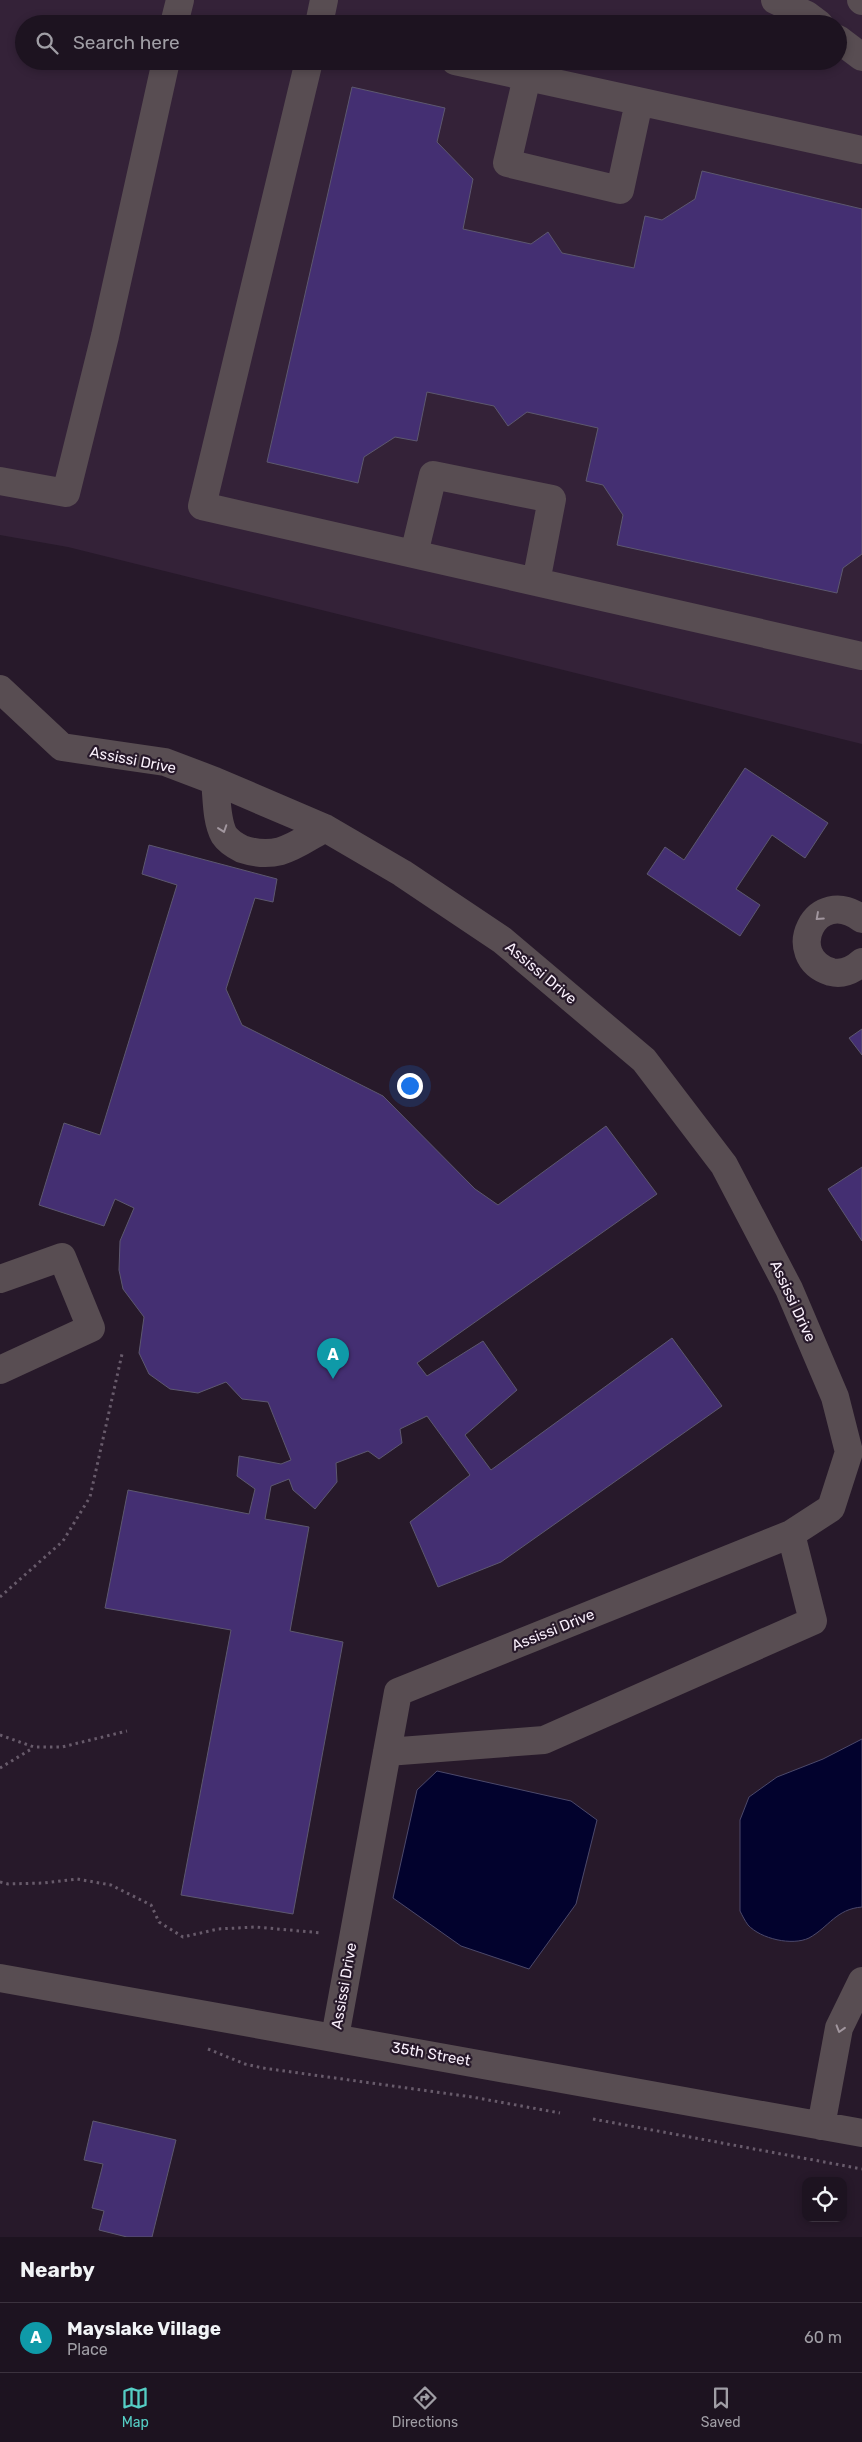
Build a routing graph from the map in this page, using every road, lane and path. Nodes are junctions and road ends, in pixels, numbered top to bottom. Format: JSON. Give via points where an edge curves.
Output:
{"nodes":[{"id":1,"x":180,"y":0,"type":"edge"},
{"id":2,"x":324,"y":0,"type":"edge"},
{"id":3,"x":775,"y":0,"type":"edge"},
{"id":4,"x":813,"y":13,"type":"edge"},
{"id":5,"x":176,"y":15,"type":"edge"},
{"id":6,"x":321,"y":15,"type":"edge"},
{"id":7,"x":847,"y":46,"type":"edge"},
{"id":8,"x":862,"y":57,"type":"edge"},
{"id":9,"x":164,"y":70,"type":"edge"},
{"id":10,"x":308,"y":70,"type":"edge"},
{"id":11,"x":496,"y":70,"type":"edge"},
{"id":12,"x":527,"y":77,"type":"junction"},
{"id":13,"x":640,"y":102,"type":"junction"},
{"id":14,"x":862,"y":150,"type":"edge"},
{"id":15,"x":0,"y":481,"type":"edge"},
{"id":16,"x":414,"y":554,"type":"junction"},
{"id":17,"x":536,"y":582,"type":"junction"},
{"id":18,"x":862,"y":656,"type":"edge"},
{"id":19,"x":0,"y":689,"type":"edge"},
{"id":20,"x":215,"y":781,"type":"junction"},
{"id":21,"x":325,"y":828,"type":"junction"},
{"id":22,"x":862,"y":919,"type":"edge"},
{"id":23,"x":862,"y":962,"type":"edge"},
{"id":24,"x":0,"y":1279,"type":"edge"},
{"id":25,"x":122,"y":1354,"type":"dead end"},
{"id":26,"x":0,"y":1370,"type":"edge"},
{"id":27,"x":791,"y":1534,"type":"junction"},
{"id":28,"x":0,"y":1597,"type":"edge"},
{"id":29,"x":128,"y":1731,"type":"dead end"},
{"id":30,"x":0,"y":1735,"type":"edge"},
{"id":31,"x":34,"y":1747,"type":"junction"},
{"id":32,"x":387,"y":1752,"type":"junction"},
{"id":33,"x":0,"y":1768,"type":"edge"},
{"id":34,"x":0,"y":1882,"type":"edge"},
{"id":35,"x":328,"y":1934,"type":"dead end"},
{"id":36,"x":861,"y":1982,"type":"edge"},
{"id":37,"x":1,"y":1983,"type":"edge"},
{"id":38,"x":335,"y":2037,"type":"junction"},
{"id":39,"x":821,"y":2126,"type":"junction"},
{"id":40,"x":862,"y":2133,"type":"edge"}],
"edges":[{"from":1,"to":5,"type":"street"},
{"from":2,"to":6,"type":"street"},
{"from":3,"to":4,"type":"street"},
{"from":7,"to":8,"type":"street"},
{"from":9,"to":15,"type":"street","via":[[105,336],[66,493]]},
{"from":10,"to":16,"type":"street","via":[[202,506]]},
{"from":11,"to":12,"type":"street"},
{"from":12,"to":13,"type":"street"},
{"from":12,"to":13,"type":"street","via":[[507,163],[620,190]]},
{"from":13,"to":14,"type":"street"},
{"from":16,"to":17,"type":"street"},
{"from":16,"to":17,"type":"street","via":[[433,475],[552,499]]},
{"from":17,"to":18,"type":"street"},
{"from":19,"to":20,"type":"street","name":"Assissi Drive","via":[[62,747],[165,762]]},
{"from":20,"to":21,"type":"street","name":"Assissi Drive"},
{"from":20,"to":21,"type":"street","one_way":true,"via":[[224,836],[236,846],[265,855],[276,854]]},
{"from":21,"to":27,"type":"street","name":"Assissi Drive","via":[[412,879],[502,940],[644,1060],[724,1165],[789,1289],[835,1398],[849,1452],[831,1508]]},
{"from":22,"to":23,"type":"street","one_way":true,"via":[[845,909],[829,910],[817,917],[807,932],[806,946],[811,958],[822,969],[837,973],[854,970]]},
{"from":24,"to":26,"type":"street","via":[[62,1257],[91,1328]]},
{"from":25,"to":28,"type":"path","via":[[90,1498],[64,1541]]},
{"from":27,"to":32,"type":"street","name":"Assissi Drive","via":[[398,1692]]},
{"from":27,"to":32,"type":"street","via":[[812,1621],[544,1740]]},
{"from":29,"to":31,"type":"path","via":[[62,1747]]},
{"from":30,"to":31,"type":"path"},
{"from":31,"to":33,"type":"path"},
{"from":32,"to":38,"type":"street","name":"Assissi Drive"},
{"from":34,"to":35,"type":"path","via":[[77,1879],[111,1885],[150,1905],[159,1922],[183,1937],[218,1929],[256,1927]]},
{"from":36,"to":39,"type":"street","one_way":true,"via":[[839,2028]]},
{"from":37,"to":38,"type":"street","name":"35th Street"},
{"from":38,"to":39,"type":"street","name":"35th Street"},
{"from":39,"to":40,"type":"street","name":"35th Street"}]}
